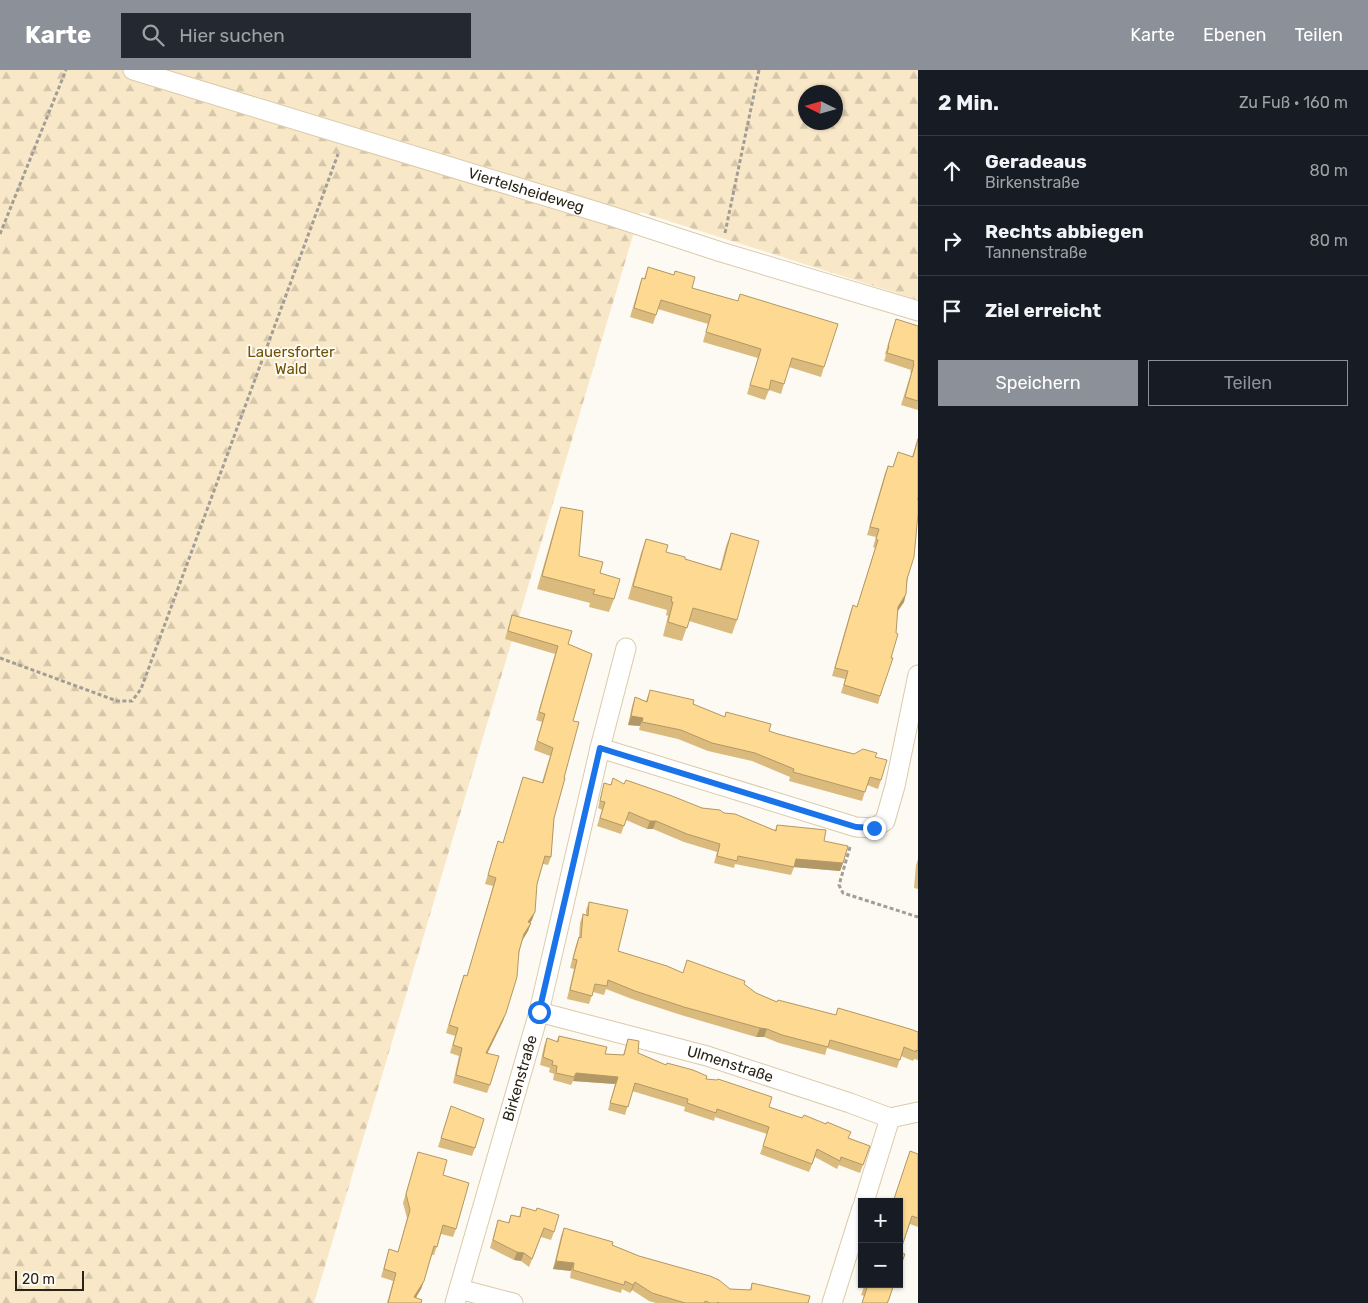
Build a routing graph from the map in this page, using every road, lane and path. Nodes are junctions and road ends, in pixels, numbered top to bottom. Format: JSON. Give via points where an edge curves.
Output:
{"nodes":[{"id":1,"x":66,"y":70,"type":"edge"},
{"id":2,"x":133,"y":70,"type":"edge"},
{"id":3,"x":759,"y":70,"type":"edge"},
{"id":4,"x":345,"y":135,"type":"junction"},
{"id":5,"x":0,"y":234,"type":"edge"},
{"id":6,"x":721,"y":252,"type":"junction"},
{"id":7,"x":918,"y":311,"type":"edge"},
{"id":8,"x":626,"y":648,"type":"dead end"},
{"id":9,"x":0,"y":658,"type":"edge"},
{"id":10,"x":918,"y":675,"type":"edge"},
{"id":11,"x":600,"y":748,"type":"junction"},
{"id":12,"x":856,"y":827,"type":"junction"},
{"id":13,"x":918,"y":917,"type":"edge"},
{"id":14,"x":539,"y":1012,"type":"junction"},
{"id":15,"x":918,"y":1112,"type":"edge"},
{"id":16,"x":890,"y":1118,"type":"junction"},
{"id":17,"x":865,"y":1198,"type":"edge"},
{"id":18,"x":858,"y":1221,"type":"edge"},
{"id":19,"x":457,"y":1296,"type":"edge"},
{"id":20,"x":513,"y":1303,"type":"edge"},
{"id":21,"x":832,"y":1303,"type":"edge"}],
"edges":[{"from":1,"to":5,"type":"path"},
{"from":2,"to":4,"type":"street","name":"Viertelsheideweg"},
{"from":3,"to":6,"type":"path"},
{"from":4,"to":6,"type":"street","name":"Viertelsheideweg"},
{"from":4,"to":9,"type":"path","via":[[141,689],[132,701],[116,701]]},
{"from":6,"to":7,"type":"street","name":"Viertelsheideweg"},
{"from":8,"to":11,"type":"street","name":"Birkenstraße"},
{"from":10,"to":12,"type":"street","via":[[896,786],[885,820],[874,828]]},
{"from":11,"to":12,"type":"street"},
{"from":11,"to":14,"type":"street","name":"Birkenstraße"},
{"from":12,"to":13,"type":"path","via":[[839,885],[843,893]]},
{"from":14,"to":16,"type":"street","name":"Ulmenstraße","via":[[706,1056]]},
{"from":14,"to":19,"type":"street","name":"Birkenstraße"},
{"from":15,"to":16,"type":"street"},
{"from":16,"to":17,"type":"street"},
{"from":18,"to":21,"type":"street"},
{"from":19,"to":20,"type":"street"}]}
